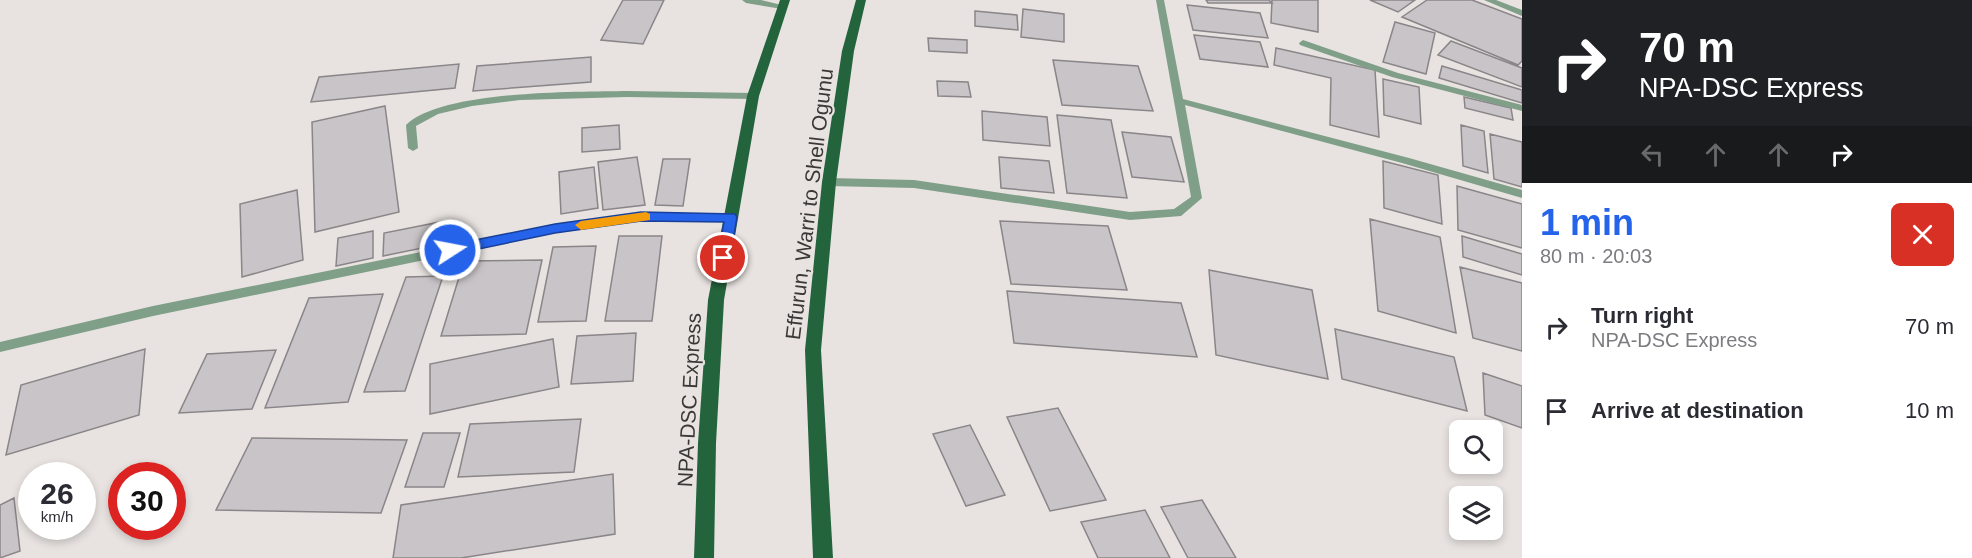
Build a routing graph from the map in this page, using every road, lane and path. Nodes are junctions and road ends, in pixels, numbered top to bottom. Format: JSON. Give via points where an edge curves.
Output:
{"nodes":[{"id":1,"x":746,"y":0,"type":"edge"},
{"id":2,"x":861,"y":0,"type":"edge"},
{"id":3,"x":1160,"y":0,"type":"edge"},
{"id":4,"x":1488,"y":0,"type":"edge"},
{"id":5,"x":784,"y":3,"type":"edge"},
{"id":6,"x":1522,"y":14,"type":"edge"},
{"id":7,"x":1303,"y":43,"type":"dead end"},
{"id":8,"x":753,"y":96,"type":"junction"},
{"id":9,"x":1179,"y":101,"type":"junction"},
{"id":10,"x":1522,"y":108,"type":"edge"},
{"id":11,"x":413,"y":148,"type":"dead end"},
{"id":12,"x":829,"y":182,"type":"junction"},
{"id":13,"x":1522,"y":194,"type":"edge"},
{"id":14,"x":731,"y":217,"type":"junction"},
{"id":15,"x":0,"y":346,"type":"edge"},
{"id":16,"x":704,"y":558,"type":"edge"},
{"id":17,"x":823,"y":558,"type":"edge"}],
"edges":[{"from":1,"to":5,"type":"street"},
{"from":2,"to":12,"type":"main road","name":"Effurun, Warri to Shell Ogunu","via":[[848,51]]},
{"from":3,"to":9,"type":"street"},
{"from":4,"to":6,"type":"street"},
{"from":5,"to":8,"type":"main road","name":"NPA-DSC Express"},
{"from":7,"to":10,"type":"street","via":[[1395,75]]},
{"from":8,"to":11,"type":"street","via":[[607,93],[482,102],[420,116],[411,125]]},
{"from":8,"to":14,"type":"main road","name":"NPA-DSC Express"},
{"from":9,"to":12,"type":"street","via":[[1197,198],[1177,213],[1130,216],[914,184]]},
{"from":9,"to":13,"type":"street"},
{"from":12,"to":17,"type":"main road","name":"Effurun, Warri to Shell Ogunu","via":[[813,350]]},
{"from":14,"to":15,"type":"street","via":[[641,217],[555,229]]},
{"from":14,"to":16,"type":"main road","name":"NPA-DSC Express","via":[[716,300]]}]}
